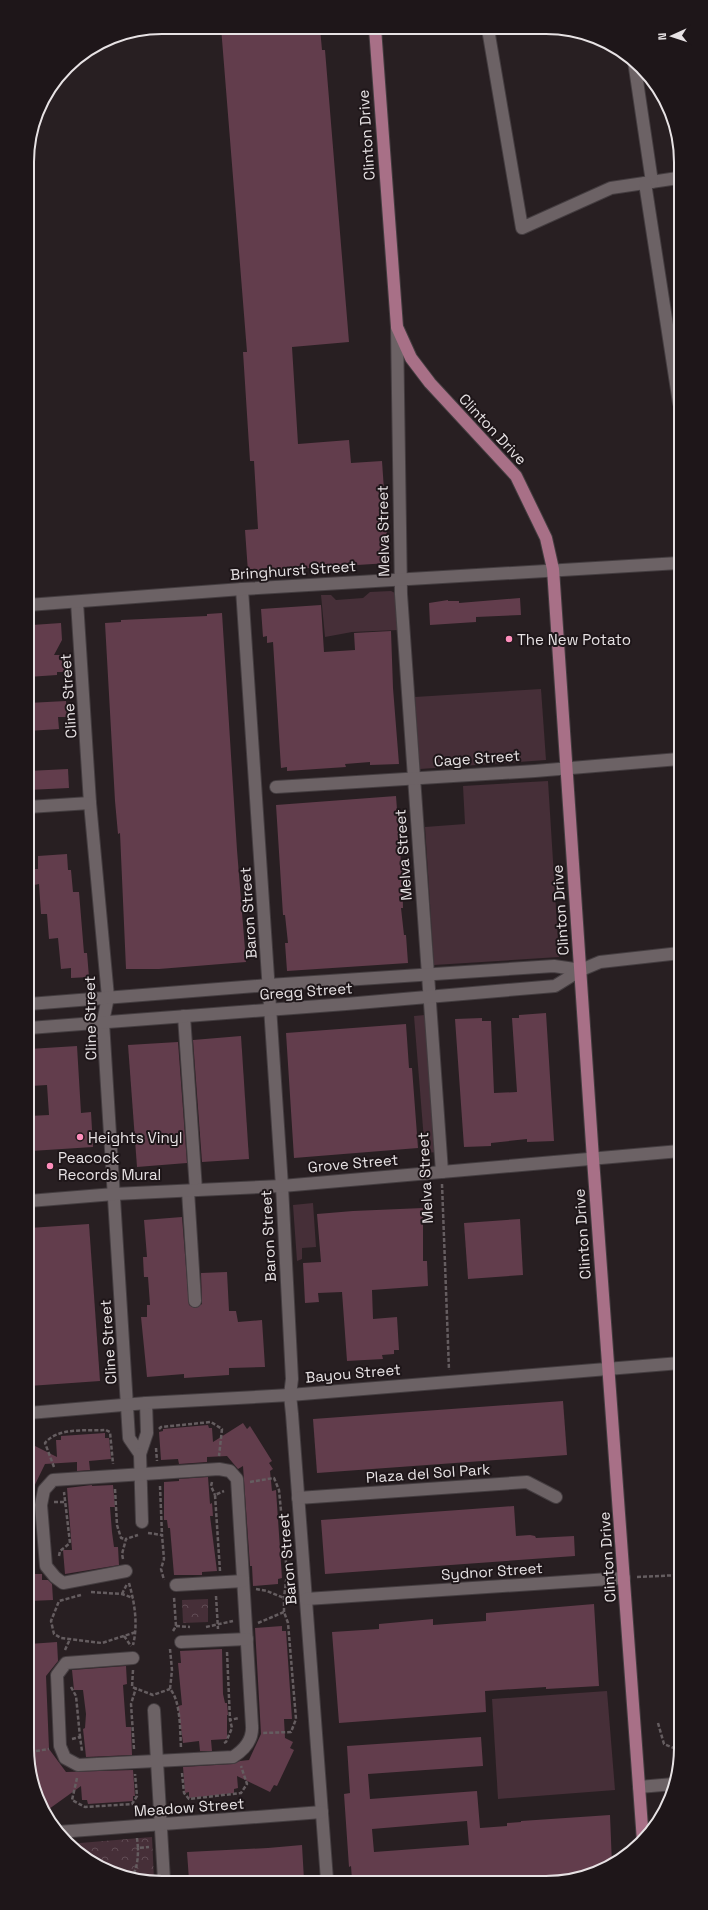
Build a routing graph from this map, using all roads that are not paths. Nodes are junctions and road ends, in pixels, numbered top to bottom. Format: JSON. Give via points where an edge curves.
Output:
{"nodes":[{"id":1,"x":375,"y":34,"type":"edge"},
{"id":2,"x":489,"y":34,"type":"edge"},
{"id":3,"x":635,"y":70,"type":"edge"},
{"id":4,"x":674,"y":179,"type":"edge"},
{"id":5,"x":649,"y":182,"type":"junction"},
{"id":6,"x":397,"y":327,"type":"junction"},
{"id":7,"x":674,"y":363,"type":"edge"},
{"id":8,"x":674,"y":563,"type":"edge"},
{"id":9,"x":553,"y":569,"type":"junction"},
{"id":10,"x":400,"y":580,"type":"junction"},
{"id":11,"x":242,"y":589,"type":"junction"},
{"id":12,"x":77,"y":602,"type":"junction"},
{"id":13,"x":34,"y":605,"type":"edge"},
{"id":14,"x":674,"y":760,"type":"edge"},
{"id":15,"x":566,"y":768,"type":"junction"},
{"id":16,"x":413,"y":778,"type":"junction"},
{"id":17,"x":276,"y":787,"type":"dead end"},
{"id":18,"x":90,"y":803,"type":"junction"},
{"id":19,"x":34,"y":807,"type":"edge"},
{"id":20,"x":674,"y":954,"type":"edge"},
{"id":21,"x":581,"y":970,"type":"junction"},
{"id":22,"x":428,"y":974,"type":"junction"},
{"id":23,"x":269,"y":985,"type":"junction"},
{"id":24,"x":429,"y":997,"type":"junction"},
{"id":25,"x":108,"y":998,"type":"junction"},
{"id":26,"x":34,"y":1004,"type":"edge"},
{"id":27,"x":270,"y":1009,"type":"junction"},
{"id":28,"x":184,"y":1016,"type":"junction"},
{"id":29,"x":103,"y":1022,"type":"junction"},
{"id":30,"x":34,"y":1028,"type":"edge"},
{"id":31,"x":674,"y":1152,"type":"edge"},
{"id":32,"x":593,"y":1159,"type":"junction"},
{"id":33,"x":442,"y":1172,"type":"junction"},
{"id":34,"x":282,"y":1186,"type":"junction"},
{"id":35,"x":192,"y":1190,"type":"junction"},
{"id":36,"x":114,"y":1194,"type":"junction"},
{"id":37,"x":34,"y":1201,"type":"edge"},
{"id":38,"x":195,"y":1300,"type":"dead end"},
{"id":39,"x":674,"y":1364,"type":"edge"},
{"id":40,"x":608,"y":1369,"type":"junction"},
{"id":41,"x":290,"y":1395,"type":"junction"},
{"id":42,"x":146,"y":1404,"type":"junction"},
{"id":43,"x":128,"y":1405,"type":"junction"},
{"id":44,"x":34,"y":1413,"type":"edge"},
{"id":45,"x":140,"y":1454,"type":"junction"},
{"id":46,"x":141,"y":1474,"type":"junction"},
{"id":47,"x":556,"y":1497,"type":"dead end"},
{"id":48,"x":298,"y":1498,"type":"junction"},
{"id":49,"x":142,"y":1522,"type":"dead end"},
{"id":50,"x":126,"y":1571,"type":"road end"},
{"id":51,"x":624,"y":1578,"type":"junction"},
{"id":52,"x":243,"y":1581,"type":"junction"},
{"id":53,"x":175,"y":1592,"type":"road end"},
{"id":54,"x":306,"y":1599,"type":"junction"},
{"id":55,"x":247,"y":1639,"type":"junction"},
{"id":56,"x":175,"y":1643,"type":"road end"},
{"id":57,"x":133,"y":1658,"type":"road end"},
{"id":58,"x":154,"y":1710,"type":"dead end"},
{"id":59,"x":157,"y":1760,"type":"junction"},
{"id":60,"x":669,"y":1784,"type":"edge"},
{"id":61,"x":639,"y":1786,"type":"junction"},
{"id":62,"x":322,"y":1812,"type":"junction"},
{"id":63,"x":160,"y":1825,"type":"junction"},
{"id":64,"x":65,"y":1831,"type":"edge"},
{"id":65,"x":642,"y":1832,"type":"edge"},
{"id":66,"x":164,"y":1876,"type":"edge"},
{"id":67,"x":327,"y":1876,"type":"edge"}],
"edges":[{"from":1,"to":6,"type":"main road","name":"Clinton Drive"},
{"from":2,"to":5,"type":"street","via":[[522,228],[611,188]]},
{"from":3,"to":5,"type":"street"},
{"from":4,"to":5,"type":"street"},
{"from":5,"to":7,"type":"street"},
{"from":6,"to":9,"type":"main road","name":"Clinton Drive","via":[[411,358],[430,383],[516,476],[546,538]]},
{"from":6,"to":10,"type":"street","name":"Melva Street"},
{"from":8,"to":9,"type":"street","name":"Bringhurst Street"},
{"from":9,"to":10,"type":"street","name":"Bringhurst Street"},
{"from":9,"to":15,"type":"main road","name":"Clinton Drive"},
{"from":10,"to":11,"type":"street","name":"Bringhurst Street"},
{"from":10,"to":16,"type":"street","name":"Melva Street"},
{"from":11,"to":12,"type":"street","name":"Bringhurst Street"},
{"from":11,"to":23,"type":"street","name":"Baron Street"},
{"from":12,"to":13,"type":"street","name":"Bringhurst Street"},
{"from":12,"to":18,"type":"street","name":"Cline Street"},
{"from":14,"to":15,"type":"street","name":"Cage Street"},
{"from":15,"to":16,"type":"street","name":"Cage Street"},
{"from":15,"to":21,"type":"main road","name":"Clinton Drive"},
{"from":16,"to":17,"type":"street","name":"Cage Street"},
{"from":16,"to":22,"type":"street","name":"Melva Street"},
{"from":18,"to":19,"type":"street"},
{"from":18,"to":25,"type":"street","name":"Cline Street"},
{"from":20,"to":21,"type":"street","name":"Gregg Street","via":[[600,962]]},
{"from":21,"to":22,"type":"street","name":"Gregg Street","via":[[554,966]]},
{"from":21,"to":24,"type":"street","name":"Gregg Street","via":[[555,986]]},
{"from":21,"to":32,"type":"main road","name":"Clinton Drive"},
{"from":22,"to":23,"type":"street","name":"Gregg Street"},
{"from":22,"to":24,"type":"street","name":"Melva Street"},
{"from":23,"to":25,"type":"street","name":"Gregg Street"},
{"from":23,"to":27,"type":"street","name":"Baron Street"},
{"from":24,"to":27,"type":"street","name":"Gregg Street"},
{"from":24,"to":33,"type":"street","name":"Melva Street"},
{"from":25,"to":26,"type":"street","name":"Gregg Street"},
{"from":25,"to":29,"type":"street","name":"Cline Street"},
{"from":27,"to":28,"type":"street","name":"Gregg Street"},
{"from":27,"to":34,"type":"street","name":"Baron Street"},
{"from":28,"to":29,"type":"street","name":"Gregg Street"},
{"from":28,"to":35,"type":"street"},
{"from":29,"to":30,"type":"street","name":"Gregg Street"},
{"from":29,"to":36,"type":"street","name":"Cline Street"},
{"from":31,"to":32,"type":"street","name":"Grove Street"},
{"from":32,"to":33,"type":"street","name":"Grove Street"},
{"from":32,"to":40,"type":"main road","name":"Clinton Drive"},
{"from":33,"to":34,"type":"street","name":"Grove Street"},
{"from":34,"to":35,"type":"street","name":"Grove Street"},
{"from":34,"to":41,"type":"street","name":"Baron Street","via":[[292,1379]]},
{"from":35,"to":36,"type":"street","name":"Grove Street"},
{"from":35,"to":38,"type":"street"},
{"from":36,"to":37,"type":"street","name":"Grove Street"},
{"from":36,"to":43,"type":"street","name":"Cline Street"},
{"from":39,"to":40,"type":"street","name":"Bayou Street"},
{"from":40,"to":41,"type":"street","name":"Bayou Street"},
{"from":40,"to":51,"type":"main road","name":"Clinton Drive"},
{"from":41,"to":42,"type":"street","name":"Bayou Street"},
{"from":41,"to":48,"type":"street","name":"Baron Street"},
{"from":42,"to":43,"type":"street","name":"Bayou Street"},
{"from":42,"to":45,"type":"street","via":[[147,1433]]},
{"from":43,"to":44,"type":"street","name":"Bayou Street"},
{"from":43,"to":45,"type":"street","name":"Cline Street","via":[[129,1438]]},
{"from":45,"to":46,"type":"street"},
{"from":46,"to":49,"type":"street"},
{"from":46,"to":50,"type":"street","via":[[54,1480],[44,1490],[42,1499],[47,1568],[55,1577],[63,1582]]},
{"from":46,"to":52,"type":"street","via":[[219,1469],[230,1472],[237,1480]]},
{"from":47,"to":48,"type":"street","name":"Plaza del Sol Park","via":[[527,1482]]},
{"from":48,"to":54,"type":"street","name":"Baron Street"},
{"from":51,"to":54,"type":"street","name":"Sydnor Street"},
{"from":51,"to":61,"type":"main road","name":"Clinton Drive"},
{"from":52,"to":53,"type":"street"},
{"from":52,"to":55,"type":"street"},
{"from":54,"to":62,"type":"street","name":"Baron Street"},
{"from":55,"to":56,"type":"street"},
{"from":55,"to":59,"type":"street","via":[[253,1732],[244,1749],[233,1756]]},
{"from":57,"to":59,"type":"street","via":[[66,1663],[56,1675],[60,1746],[65,1758],[78,1765]]},
{"from":58,"to":59,"type":"street"},
{"from":59,"to":63,"type":"street"},
{"from":60,"to":61,"type":"street"},
{"from":61,"to":65,"type":"main road","name":"Clinton Drive"},
{"from":62,"to":63,"type":"street","name":"Meadow Street"},
{"from":62,"to":67,"type":"street","name":"Baron Street"},
{"from":63,"to":64,"type":"street","name":"Meadow Street"},
{"from":63,"to":66,"type":"street"}]}
